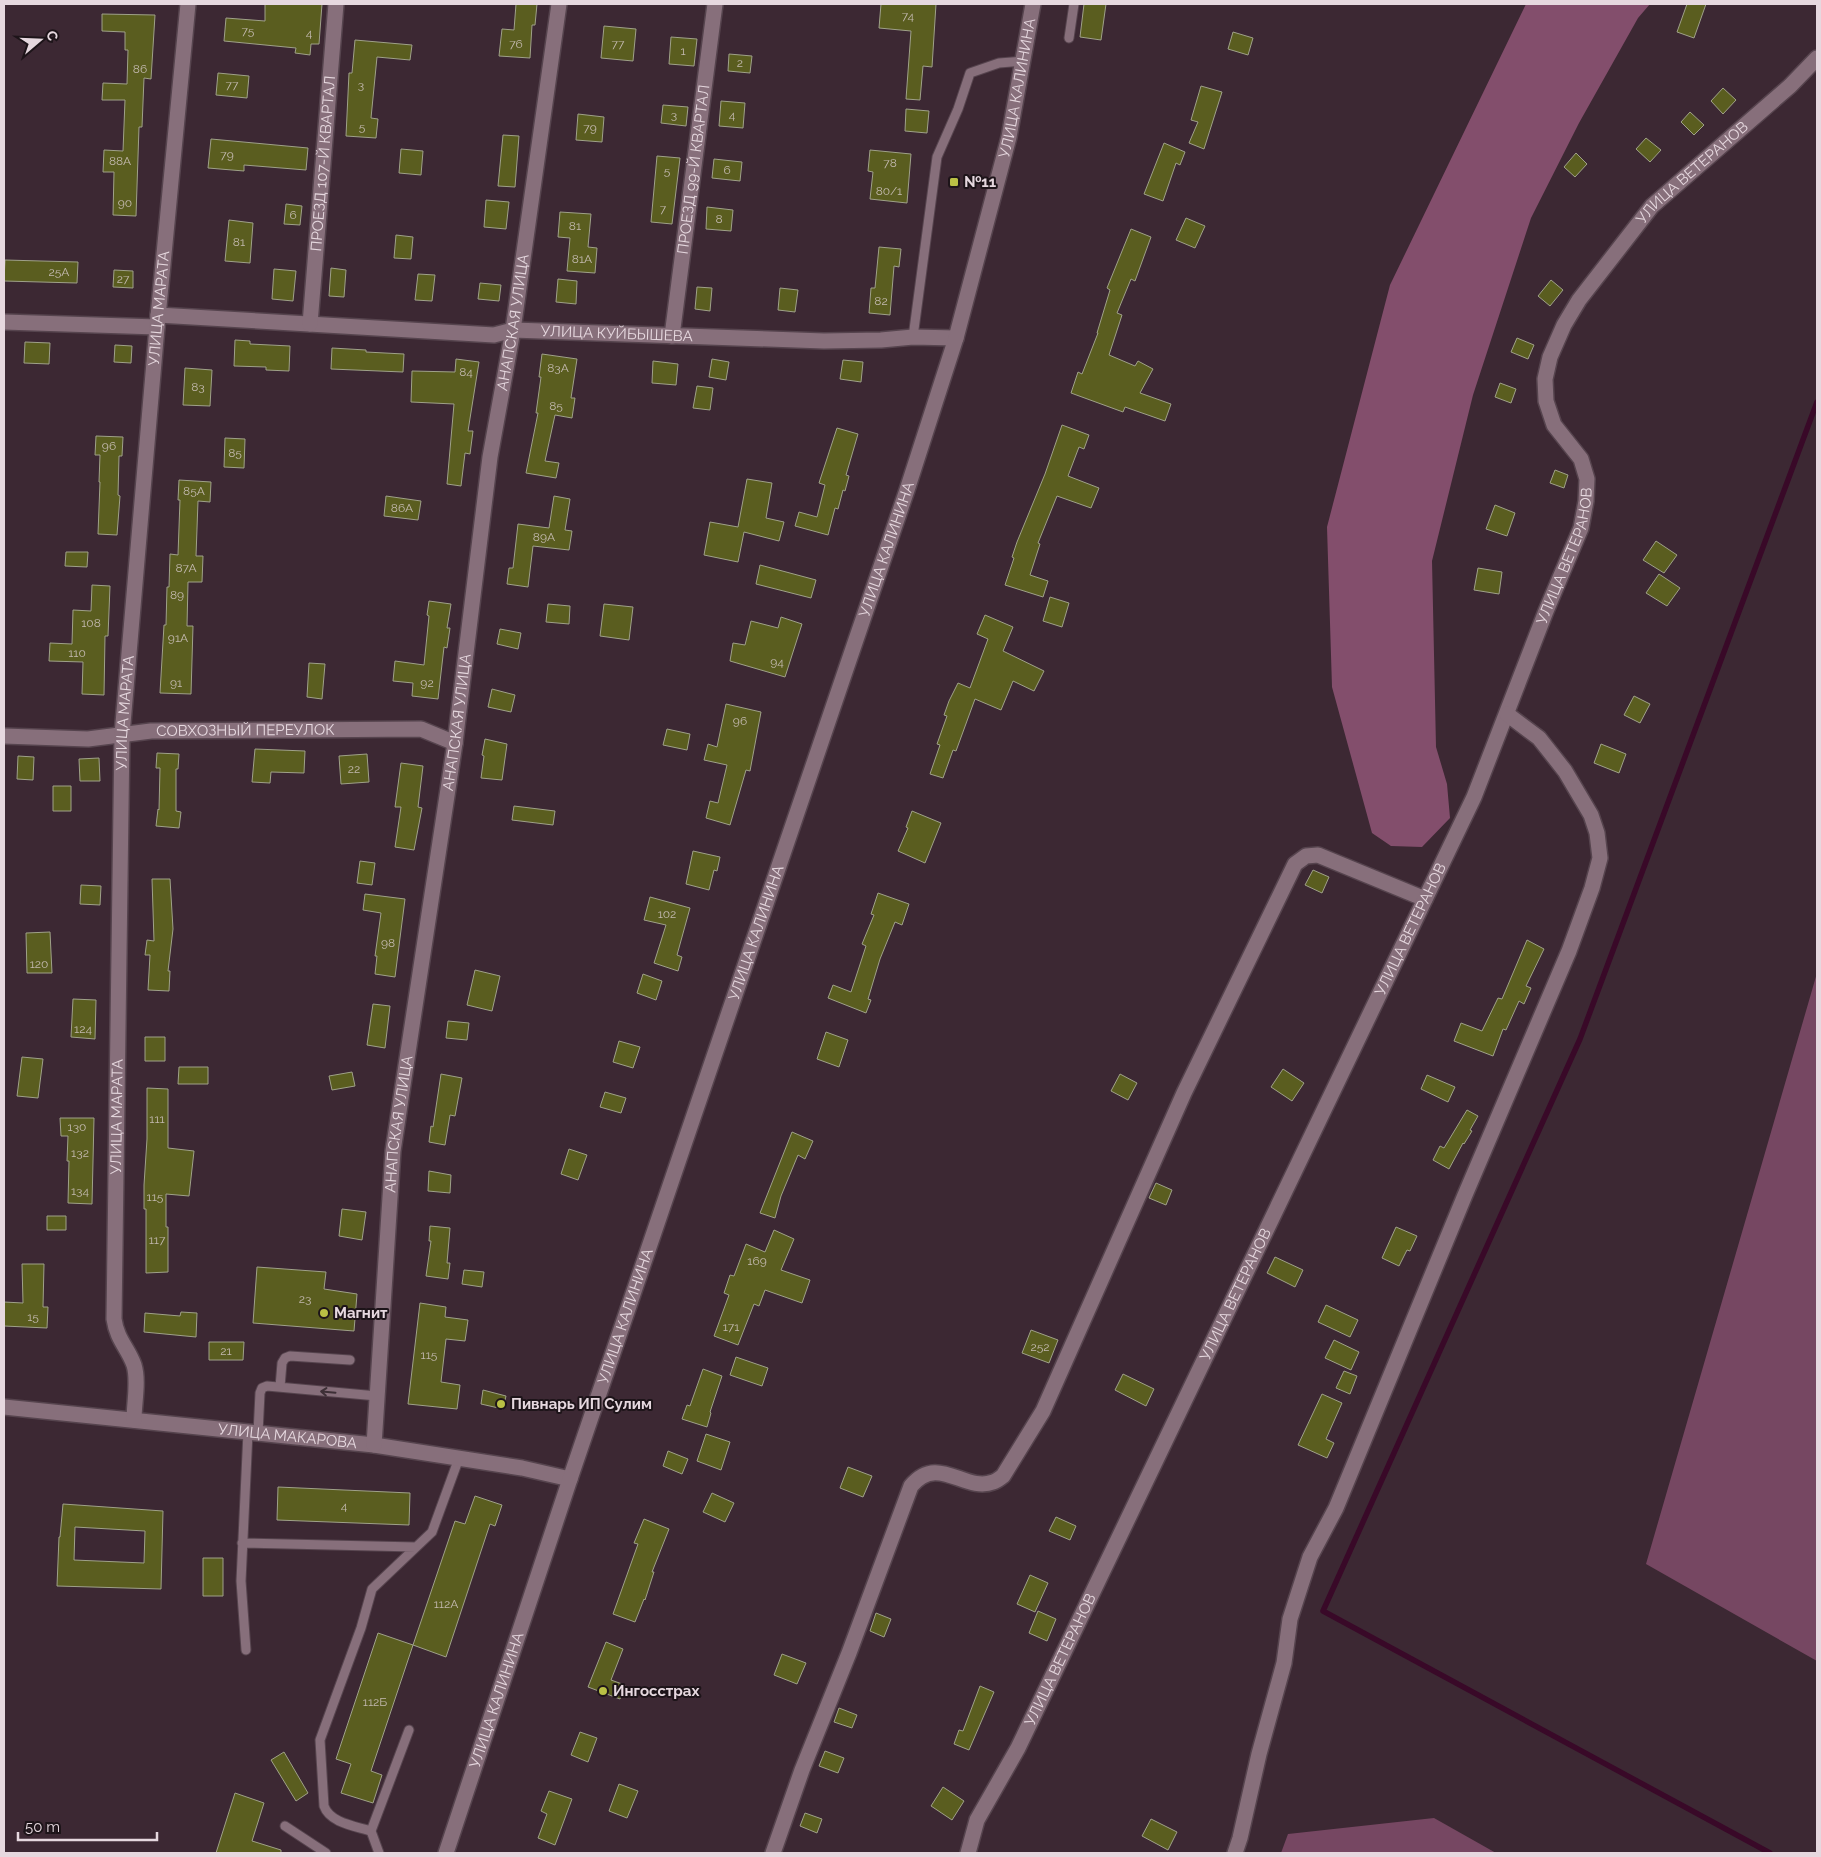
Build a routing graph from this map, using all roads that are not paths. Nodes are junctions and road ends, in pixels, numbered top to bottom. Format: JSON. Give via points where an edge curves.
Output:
{"nodes":[{"id":1,"x":188,"y":4,"type":"edge"},
{"id":2,"x":336,"y":4,"type":"edge"},
{"id":3,"x":559,"y":4,"type":"edge"},
{"id":4,"x":715,"y":4,"type":"edge"},
{"id":5,"x":1033,"y":4,"type":"edge"},
{"id":6,"x":1074,"y":4,"type":"edge"},
{"id":7,"x":1069,"y":38,"type":"dead end"},
{"id":8,"x":1817,"y":58,"type":"edge"},
{"id":9,"x":1023,"y":61,"type":"junction"},
{"id":10,"x":158,"y":321,"type":"junction"},
{"id":11,"x":4,"y":322,"type":"edge"},
{"id":12,"x":310,"y":324,"type":"junction"},
{"id":13,"x":513,"y":330,"type":"junction"},
{"id":14,"x":672,"y":336,"type":"junction"},
{"id":15,"x":913,"y":337,"type":"junction"},
{"id":16,"x":956,"y":338,"type":"junction"},
{"id":17,"x":1507,"y":714,"type":"junction"},
{"id":18,"x":122,"y":735,"type":"junction"},
{"id":19,"x":4,"y":736,"type":"edge"},
{"id":20,"x":455,"y":743,"type":"junction"},
{"id":21,"x":1425,"y":899,"type":"junction"},
{"id":22,"x":350,"y":1360,"type":"dead end"},
{"id":23,"x":280,"y":1388,"type":"junction"},
{"id":24,"x":377,"y":1396,"type":"junction"},
{"id":25,"x":4,"y":1407,"type":"edge"},
{"id":26,"x":134,"y":1420,"type":"junction"},
{"id":27,"x":253,"y":1432,"type":"junction"},
{"id":28,"x":374,"y":1445,"type":"junction"},
{"id":29,"x":459,"y":1458,"type":"junction"},
{"id":30,"x":570,"y":1479,"type":"junction"},
{"id":31,"x":242,"y":1543,"type":"junction"},
{"id":32,"x":416,"y":1548,"type":"junction"},
{"id":33,"x":246,"y":1650,"type":"dead end"},
{"id":34,"x":409,"y":1730,"type":"dead end"},
{"id":35,"x":285,"y":1826,"type":"dead end"},
{"id":36,"x":371,"y":1831,"type":"junction"},
{"id":37,"x":326,"y":1853,"type":"edge"},
{"id":38,"x":379,"y":1853,"type":"edge"},
{"id":39,"x":446,"y":1853,"type":"edge"},
{"id":40,"x":774,"y":1853,"type":"edge"},
{"id":41,"x":968,"y":1853,"type":"edge"},
{"id":42,"x":1235,"y":1853,"type":"edge"}],
"edges":[{"from":1,"to":10,"type":"street","name":"УЛИЦА МАРАТА"},
{"from":2,"to":12,"type":"street","name":"ПРОЕЗД 107-Й КВАРТАЛ"},
{"from":3,"to":13,"type":"street","name":"АНАПСКАЯ УЛИЦА"},
{"from":4,"to":14,"type":"street","name":"ПРОЕЗД 99-Й КВАРТАЛ"},
{"from":5,"to":9,"type":"street","name":"УЛИЦА КАЛИНИНА"},
{"from":6,"to":7,"type":"lane"},
{"from":8,"to":17,"type":"street","name":"УЛИЦА ВЕТЕРАНОВ","via":[[1790,86],[1652,206],[1579,300],[1564,325],[1550,357],[1545,379],[1546,401],[1554,425],[1581,459],[1587,479],[1586,501],[1581,528]]},
{"from":9,"to":15,"type":"lane","via":[[999,63],[970,74],[937,157]]},
{"from":9,"to":16,"type":"street","name":"УЛИЦА КАЛИНИНА","via":[[1009,137]]},
{"from":10,"to":11,"type":"street","name":"УЛИЦА КУЙБЫШЕВА"},
{"from":10,"to":12,"type":"street","name":"УЛИЦА КУЙБЫШЕВА"},
{"from":10,"to":18,"type":"street","name":"УЛИЦА МАРАТА"},
{"from":12,"to":13,"type":"street","name":"УЛИЦА КУЙБЫШЕВА","via":[[494,335]]},
{"from":13,"to":14,"type":"street","name":"УЛИЦА КУЙБЫШЕВА"},
{"from":13,"to":20,"type":"street","name":"АНАПСКАЯ УЛИЦА","via":[[490,457]]},
{"from":14,"to":15,"type":"street","name":"УЛИЦА КУЙБЫШЕВА","via":[[824,341]]},
{"from":15,"to":16,"type":"street","name":"УЛИЦА КУЙБЫШЕВА"},
{"from":16,"to":30,"type":"street","name":"УЛИЦА КАЛИНИНА","via":[[904,500]]},
{"from":17,"to":21,"type":"street","name":"УЛИЦА ВЕТЕРАНОВ","via":[[1474,798]]},
{"from":17,"to":42,"type":"street","via":[[1539,738],[1566,770],[1591,815],[1600,858],[1569,951],[1336,1508],[1310,1557],[1290,1619],[1284,1663]]},
{"from":18,"to":19,"type":"street","name":"СОВХОЗНЫЙ ПЕРЕУЛОК","via":[[88,739]]},
{"from":18,"to":20,"type":"street","name":"СОВХОЗНЫЙ ПЕРЕУЛОК","via":[[151,731],[421,728]]},
{"from":18,"to":26,"type":"street","name":"УЛИЦА МАРАТА","via":[[114,1319],[116,1331],[134,1367]]},
{"from":20,"to":24,"type":"street","name":"АНАПСКАЯ УЛИЦА","via":[[393,1151]]},
{"from":21,"to":40,"type":"street","via":[[1318,855],[1306,856],[1295,864],[1184,1093],[1043,1411],[1008,1468],[993,1482],[982,1484],[940,1473],[927,1473],[918,1477],[911,1486],[802,1770]]},
{"from":21,"to":41,"type":"street","name":"УЛИЦА ВЕТЕРАНОВ","via":[[1018,1748],[976,1820]]},
{"from":22,"to":23,"type":"lane","via":[[285,1358]]},
{"from":24,"to":23,"type":"lane","one_way":true},
{"from":23,"to":27,"type":"lane","via":[[262,1388]]},
{"from":24,"to":28,"type":"street","name":"АНАПСКАЯ УЛИЦА"},
{"from":25,"to":26,"type":"street","name":"УЛИЦА МАКАРОВА"},
{"from":26,"to":27,"type":"street","name":"УЛИЦА МАКАРОВА"},
{"from":27,"to":28,"type":"street","name":"УЛИЦА МАКАРОВА"},
{"from":27,"to":31,"type":"lane"},
{"from":28,"to":29,"type":"street","name":"УЛИЦА МАКАРОВА"},
{"from":29,"to":30,"type":"street","name":"УЛИЦА МАКАРОВА"},
{"from":29,"to":32,"type":"lane","via":[[432,1532]]},
{"from":30,"to":39,"type":"street","name":"УЛИЦА КАЛИНИНА"},
{"from":31,"to":32,"type":"lane"},
{"from":31,"to":33,"type":"lane","via":[[240,1582]]},
{"from":32,"to":36,"type":"lane","via":[[372,1589],[320,1740],[326,1813]]},
{"from":34,"to":36,"type":"lane"},
{"from":35,"to":37,"type":"lane"},
{"from":36,"to":38,"type":"lane"}]}
